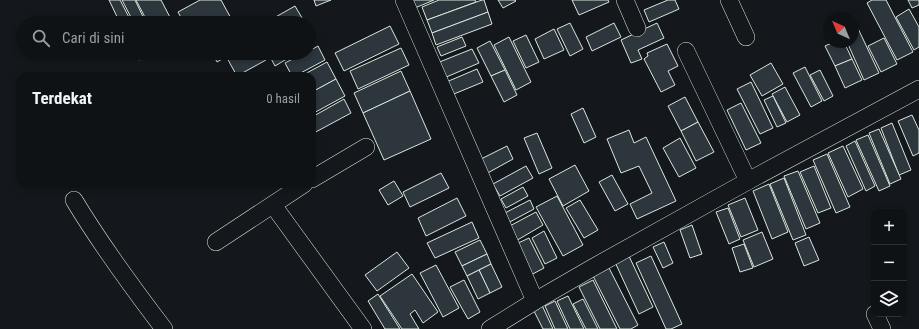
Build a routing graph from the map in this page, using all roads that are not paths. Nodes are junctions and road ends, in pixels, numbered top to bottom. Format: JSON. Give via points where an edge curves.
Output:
{"nodes":[{"id":1,"x":404,"y":0,"type":"edge"},
{"id":2,"x":625,"y":0,"type":"edge"},
{"id":3,"x":729,"y":0,"type":"edge"},
{"id":4,"x":638,"y":28,"type":"dead end"},
{"id":5,"x":746,"y":37,"type":"dead end"},
{"id":6,"x":686,"y":51,"type":"dead end"},
{"id":7,"x":919,"y":89,"type":"edge"},
{"id":8,"x":366,"y":147,"type":"dead end"},
{"id":9,"x":316,"y":176,"type":"edge"},
{"id":10,"x":748,"y":182,"type":"junction"},
{"id":11,"x":298,"y":188,"type":"edge"},
{"id":12,"x":74,"y":200,"type":"dead end"},
{"id":13,"x":273,"y":205,"type":"junction"},
{"id":14,"x":216,"y":242,"type":"dead end"},
{"id":15,"x":535,"y":301,"type":"junction"},
{"id":16,"x":876,"y":317,"type":"edge"},
{"id":17,"x":164,"y":329,"type":"edge"},
{"id":18,"x":363,"y":329,"type":"edge"},
{"id":19,"x":490,"y":329,"type":"edge"},
{"id":20,"x":882,"y":329,"type":"edge"}],
"edges":[{"from":1,"to":15,"type":"street"},
{"from":2,"to":4,"type":"street"},
{"from":3,"to":5,"type":"street"},
{"from":6,"to":10,"type":"street"},
{"from":7,"to":10,"type":"street"},
{"from":8,"to":9,"type":"street"},
{"from":10,"to":15,"type":"street"},
{"from":11,"to":13,"type":"street"},
{"from":12,"to":17,"type":"street","via":[[111,258]]},
{"from":13,"to":14,"type":"street"},
{"from":13,"to":18,"type":"street"},
{"from":15,"to":19,"type":"street"},
{"from":16,"to":20,"type":"street"}]}
